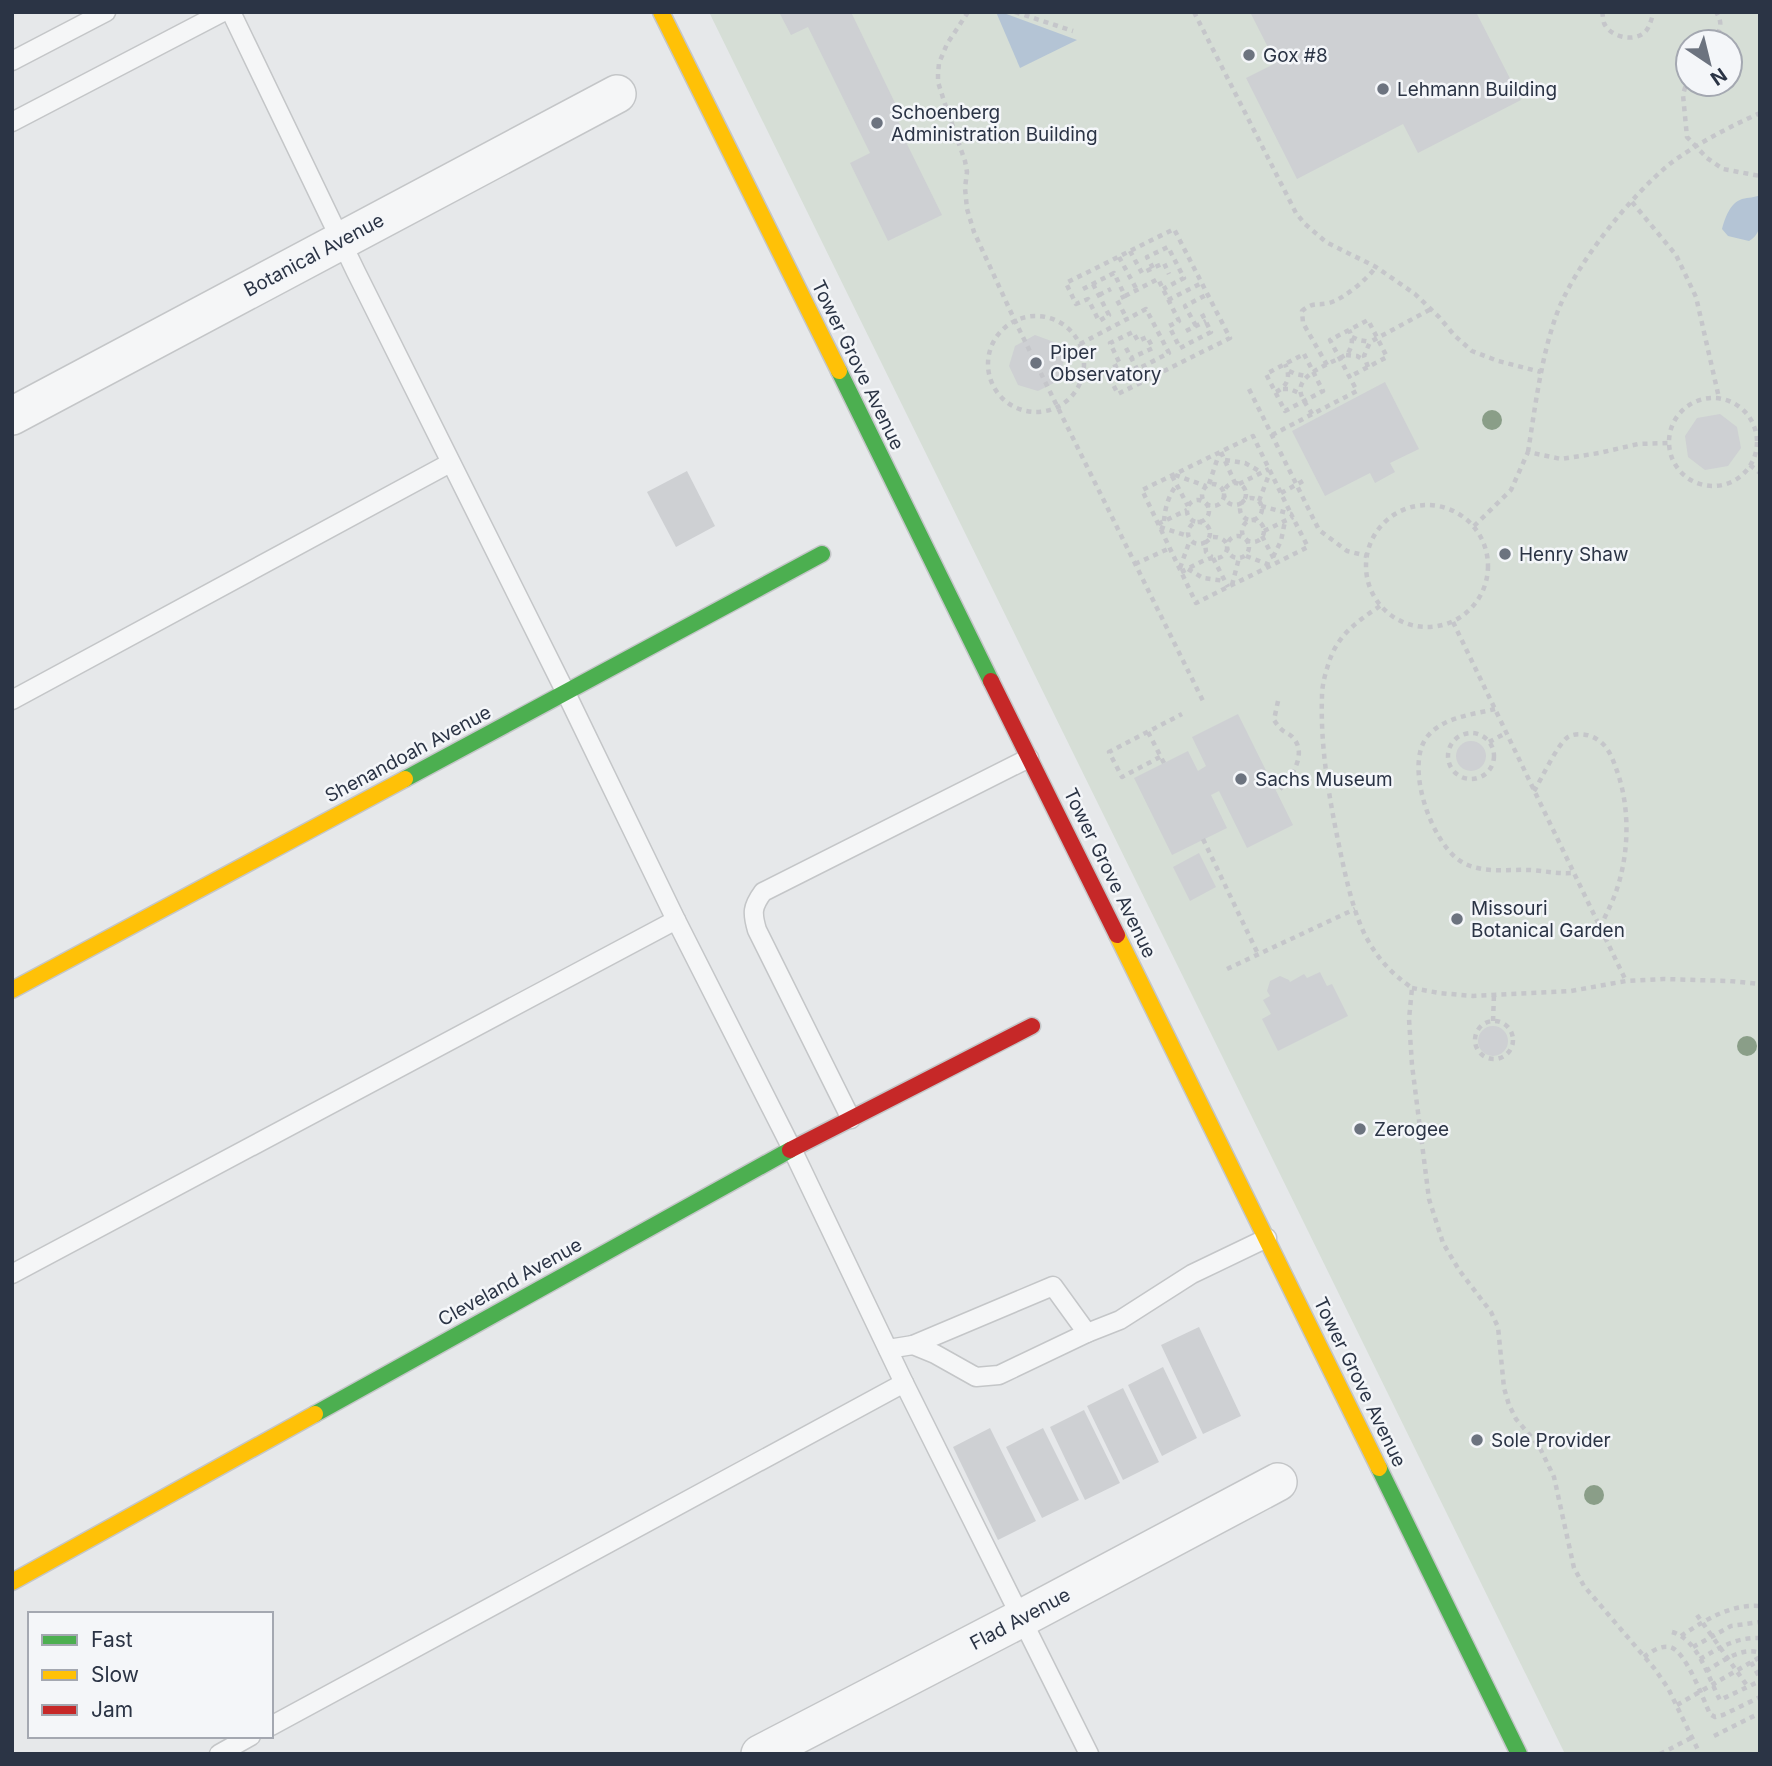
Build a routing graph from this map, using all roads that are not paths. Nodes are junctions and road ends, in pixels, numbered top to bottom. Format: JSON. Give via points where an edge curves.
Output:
{"nodes":[{"id":1,"x":106,"y":12,"type":"edge"},
{"id":2,"x":223,"y":12,"type":"edge"},
{"id":3,"x":231,"y":12,"type":"edge"},
{"id":4,"x":661,"y":12,"type":"edge"},
{"id":5,"x":12,"y":61,"type":"edge"},
{"id":6,"x":617,"y":94,"type":"dead end"},
{"id":7,"x":12,"y":122,"type":"edge"},
{"id":8,"x":341,"y":241,"type":"junction"},
{"id":9,"x":12,"y":416,"type":"edge"},
{"id":10,"x":450,"y":463,"type":"junction"},
{"id":11,"x":822,"y":554,"type":"dead end"},
{"id":12,"x":566,"y":693,"type":"junction"},
{"id":13,"x":12,"y":700,"type":"edge"},
{"id":14,"x":1029,"y":758,"type":"junction"},
{"id":15,"x":676,"y":920,"type":"junction"},
{"id":16,"x":12,"y":990,"type":"edge"},
{"id":17,"x":1032,"y":1026,"type":"dead end"},
{"id":18,"x":851,"y":1119,"type":"junction"},
{"id":19,"x":792,"y":1149,"type":"junction"},
{"id":20,"x":1267,"y":1238,"type":"junction"},
{"id":21,"x":12,"y":1274,"type":"edge"},
{"id":22,"x":1087,"y":1333,"type":"junction"},
{"id":23,"x":913,"y":1345,"type":"junction"},
{"id":24,"x":888,"y":1349,"type":"junction"},
{"id":25,"x":904,"y":1383,"type":"junction"},
{"id":26,"x":1278,"y":1482,"type":"dead end"},
{"id":27,"x":12,"y":1582,"type":"edge"},
{"id":28,"x":1022,"y":1618,"type":"junction"},
{"id":29,"x":273,"y":1725,"type":"edge"},
{"id":30,"x":247,"y":1738,"type":"edge"},
{"id":31,"x":219,"y":1754,"type":"edge"},
{"id":32,"x":760,"y":1754,"type":"edge"},
{"id":33,"x":1089,"y":1754,"type":"edge"},
{"id":34,"x":1518,"y":1754,"type":"edge"}],
"edges":[{"from":1,"to":5,"type":"lane"},
{"from":2,"to":7,"type":"lane"},
{"from":3,"to":8,"type":"lane"},
{"from":4,"to":14,"type":"street","name":"Tower Grove Avenue"},
{"from":6,"to":8,"type":"street","name":"Botanical Avenue"},
{"from":8,"to":9,"type":"street","name":"Botanical Avenue"},
{"from":8,"to":10,"type":"lane"},
{"from":10,"to":12,"type":"lane"},
{"from":10,"to":13,"type":"lane"},
{"from":11,"to":12,"type":"street","name":"Shenandoah Avenue"},
{"from":12,"to":15,"type":"lane"},
{"from":12,"to":16,"type":"street","name":"Shenandoah Avenue"},
{"from":14,"to":18,"type":"lane","via":[[763,892],[755,902],[757,930]]},
{"from":14,"to":20,"type":"street","name":"Tower Grove Avenue"},
{"from":15,"to":19,"type":"lane"},
{"from":15,"to":21,"type":"lane"},
{"from":17,"to":18,"type":"street","name":"Cleveland Avenue"},
{"from":18,"to":19,"type":"street","name":"Cleveland Avenue"},
{"from":19,"to":24,"type":"lane"},
{"from":19,"to":27,"type":"street","name":"Cleveland Avenue"},
{"from":20,"to":22,"type":"lane","via":[[1192,1274],[1120,1320]]},
{"from":20,"to":34,"type":"street","name":"Tower Grove Avenue"},
{"from":22,"to":23,"type":"lane","via":[[999,1375],[976,1377]]},
{"from":22,"to":23,"type":"lane","via":[[1053,1286]]},
{"from":23,"to":24,"type":"lane"},
{"from":24,"to":25,"type":"lane"},
{"from":25,"to":28,"type":"lane"},
{"from":25,"to":29,"type":"lane"},
{"from":26,"to":28,"type":"street","name":"Flad Avenue"},
{"from":28,"to":32,"type":"street","name":"Flad Avenue"},
{"from":28,"to":33,"type":"lane"},
{"from":30,"to":31,"type":"lane"}]}
